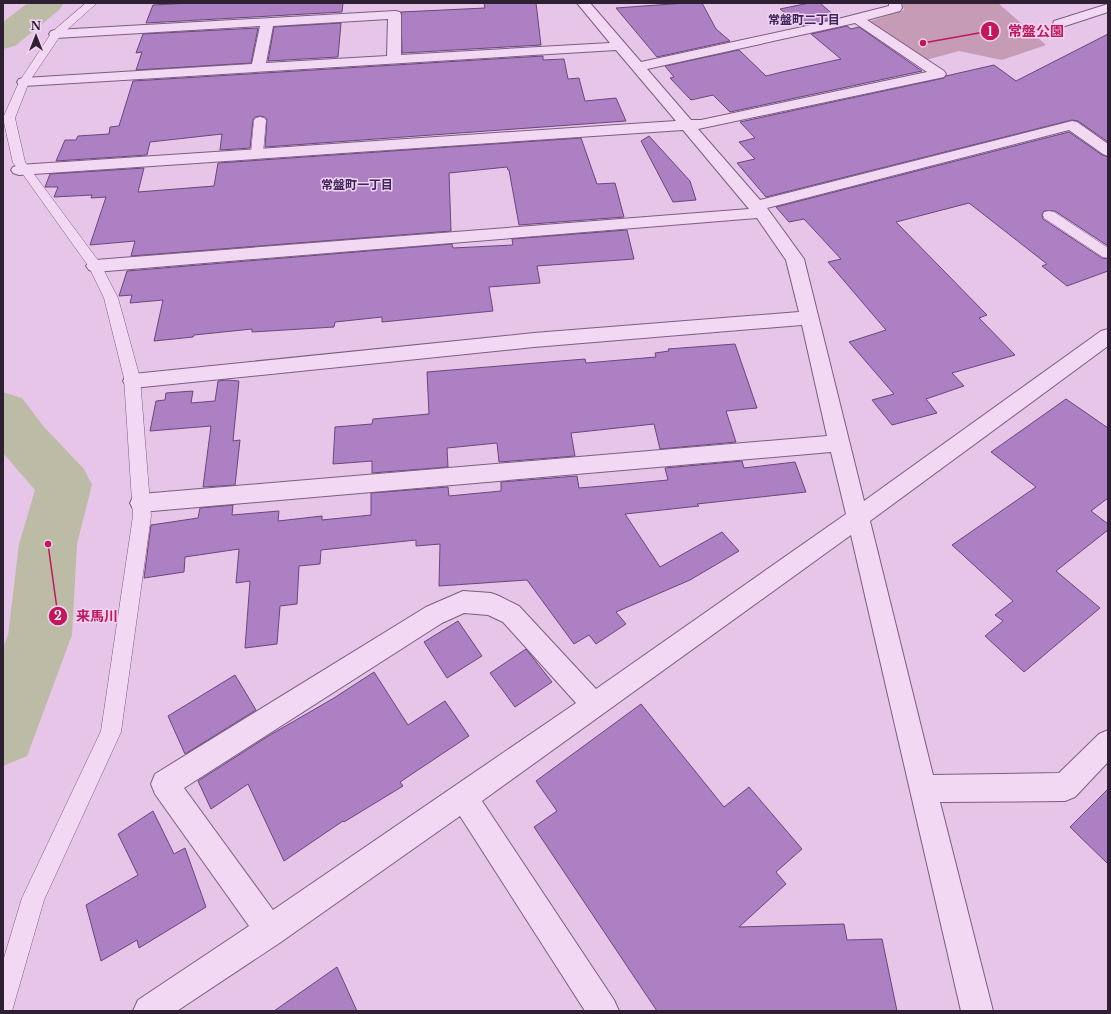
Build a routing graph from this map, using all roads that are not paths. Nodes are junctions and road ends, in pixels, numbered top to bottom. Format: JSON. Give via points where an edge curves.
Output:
{"nodes":[{"id":1,"x":92,"y":3,"type":"edge"},
{"id":2,"x":583,"y":3,"type":"edge"},
{"id":3,"x":895,"y":3,"type":"edge"},
{"id":4,"x":1108,"y":8,"type":"edge"},
{"id":5,"x":856,"y":18,"type":"junction"},
{"id":6,"x":267,"y":22,"type":"junction"},
{"id":7,"x":1059,"y":24,"type":"dead end"},
{"id":8,"x":56,"y":34,"type":"junction"},
{"id":9,"x":620,"y":46,"type":"junction"},
{"id":10,"x":394,"y":60,"type":"junction"},
{"id":11,"x":639,"y":67,"type":"junction"},
{"id":12,"x":258,"y":68,"type":"junction"},
{"id":13,"x":24,"y":82,"type":"junction"},
{"id":14,"x":260,"y":120,"type":"dead end"},
{"id":15,"x":686,"y":125,"type":"junction"},
{"id":16,"x":1108,"y":151,"type":"edge"},
{"id":17,"x":257,"y":154,"type":"junction"},
{"id":18,"x":23,"y":170,"type":"junction"},
{"id":19,"x":759,"y":209,"type":"junction"},
{"id":20,"x":1049,"y":215,"type":"dead end"},
{"id":21,"x":1108,"y":254,"type":"edge"},
{"id":22,"x":95,"y":266,"type":"junction"},
{"id":23,"x":808,"y":318,"type":"junction"},
{"id":24,"x":1108,"y":336,"type":"edge"},
{"id":25,"x":133,"y":381,"type":"junction"},
{"id":26,"x":839,"y":443,"type":"junction"},
{"id":27,"x":141,"y":503,"type":"junction"},
{"id":28,"x":857,"y":518,"type":"junction"},
{"id":29,"x":594,"y":705,"type":"junction"},
{"id":30,"x":1108,"y":743,"type":"edge"},
{"id":31,"x":924,"y":789,"type":"junction"},
{"id":32,"x":463,"y":796,"type":"junction"},
{"id":33,"x":270,"y":931,"type":"junction"},
{"id":34,"x":3,"y":1002,"type":"edge"},
{"id":35,"x":149,"y":1011,"type":"edge"},
{"id":36,"x":603,"y":1011,"type":"edge"},
{"id":37,"x":978,"y":1011,"type":"edge"}],
"edges":[{"from":1,"to":8,"type":"lane"},
{"from":2,"to":9,"type":"street"},
{"from":3,"to":5,"type":"street","via":[[896,8]]},
{"from":4,"to":7,"type":"street"},
{"from":5,"to":11,"type":"street"},
{"from":5,"to":15,"type":"street","via":[[939,74]]},
{"from":6,"to":8,"type":"street"},
{"from":6,"to":10,"type":"street","via":[[395,15]]},
{"from":6,"to":12,"type":"street"},
{"from":8,"to":13,"type":"lane"},
{"from":9,"to":10,"type":"street"},
{"from":9,"to":11,"type":"street"},
{"from":10,"to":12,"type":"street"},
{"from":11,"to":15,"type":"street"},
{"from":12,"to":13,"type":"street"},
{"from":13,"to":18,"type":"lane","via":[[8,118]]},
{"from":14,"to":17,"type":"lane"},
{"from":15,"to":17,"type":"street"},
{"from":15,"to":19,"type":"street"},
{"from":16,"to":19,"type":"street","via":[[1072,125]]},
{"from":17,"to":18,"type":"street"},
{"from":18,"to":22,"type":"lane"},
{"from":19,"to":22,"type":"street"},
{"from":19,"to":23,"type":"street","via":[[795,259]]},
{"from":20,"to":21,"type":"lane"},
{"from":22,"to":25,"type":"lane","via":[[110,298]]},
{"from":23,"to":25,"type":"street","via":[[534,340]]},
{"from":23,"to":26,"type":"street"},
{"from":24,"to":28,"type":"street"},
{"from":25,"to":27,"type":"lane"},
{"from":26,"to":27,"type":"street"},
{"from":26,"to":28,"type":"street"},
{"from":27,"to":34,"type":"lane","via":[[142,516],[111,732],[33,898]]},
{"from":28,"to":29,"type":"street"},
{"from":28,"to":31,"type":"street"},
{"from":29,"to":32,"type":"street"},
{"from":29,"to":33,"type":"street","via":[[511,614],[491,604],[463,602],[434,615],[165,784]]},
{"from":30,"to":31,"type":"street","via":[[1065,787]]},
{"from":31,"to":37,"type":"street"},
{"from":32,"to":33,"type":"street"},
{"from":32,"to":36,"type":"street"},
{"from":33,"to":35,"type":"street"}]}
